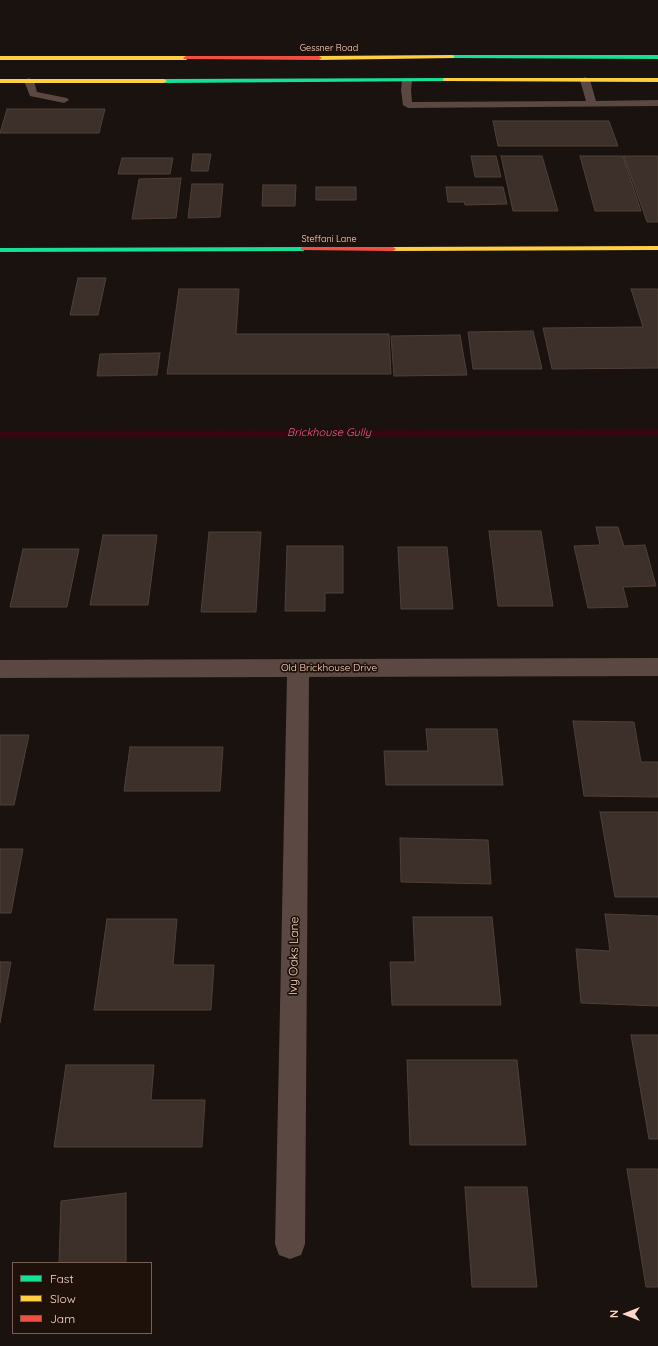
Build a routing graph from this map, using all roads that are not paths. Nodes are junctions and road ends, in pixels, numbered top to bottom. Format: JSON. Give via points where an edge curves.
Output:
{"nodes":[{"id":1,"x":658,"y":57,"type":"edge"},
{"id":2,"x":0,"y":58,"type":"edge"},
{"id":3,"x":407,"y":80,"type":"junction"},
{"id":4,"x":585,"y":80,"type":"junction"},
{"id":5,"x":658,"y":80,"type":"edge"},
{"id":6,"x":0,"y":81,"type":"edge"},
{"id":7,"x":29,"y":81,"type":"junction"},
{"id":8,"x":64,"y":100,"type":"dead end"},
{"id":9,"x":658,"y":103,"type":"edge"},
{"id":10,"x":592,"y":104,"type":"junction"},
{"id":11,"x":658,"y":248,"type":"edge"},
{"id":12,"x":0,"y":250,"type":"edge"},
{"id":13,"x":658,"y":667,"type":"edge"},
{"id":14,"x":298,"y":668,"type":"junction"},
{"id":15,"x":0,"y":669,"type":"edge"},
{"id":16,"x":290,"y":1244,"type":"dead end"}],
"edges":[{"from":1,"to":2,"type":"main road","name":"Gessner Road"},
{"from":3,"to":4,"type":"main road"},
{"from":3,"to":7,"type":"main road"},
{"from":3,"to":10,"type":"lane","via":[[408,105]]},
{"from":4,"to":5,"type":"main road"},
{"from":4,"to":10,"type":"lane"},
{"from":6,"to":7,"type":"main road"},
{"from":7,"to":8,"type":"lane","via":[[33,94]]},
{"from":9,"to":10,"type":"lane"},
{"from":11,"to":12,"type":"main road","name":"Steffani Lane"},
{"from":13,"to":14,"type":"street","name":"Old Brickhouse Drive"},
{"from":14,"to":15,"type":"street","name":"Old Brickhouse Drive"},
{"from":14,"to":16,"type":"street","name":"Ivy Oaks Lane"}]}
